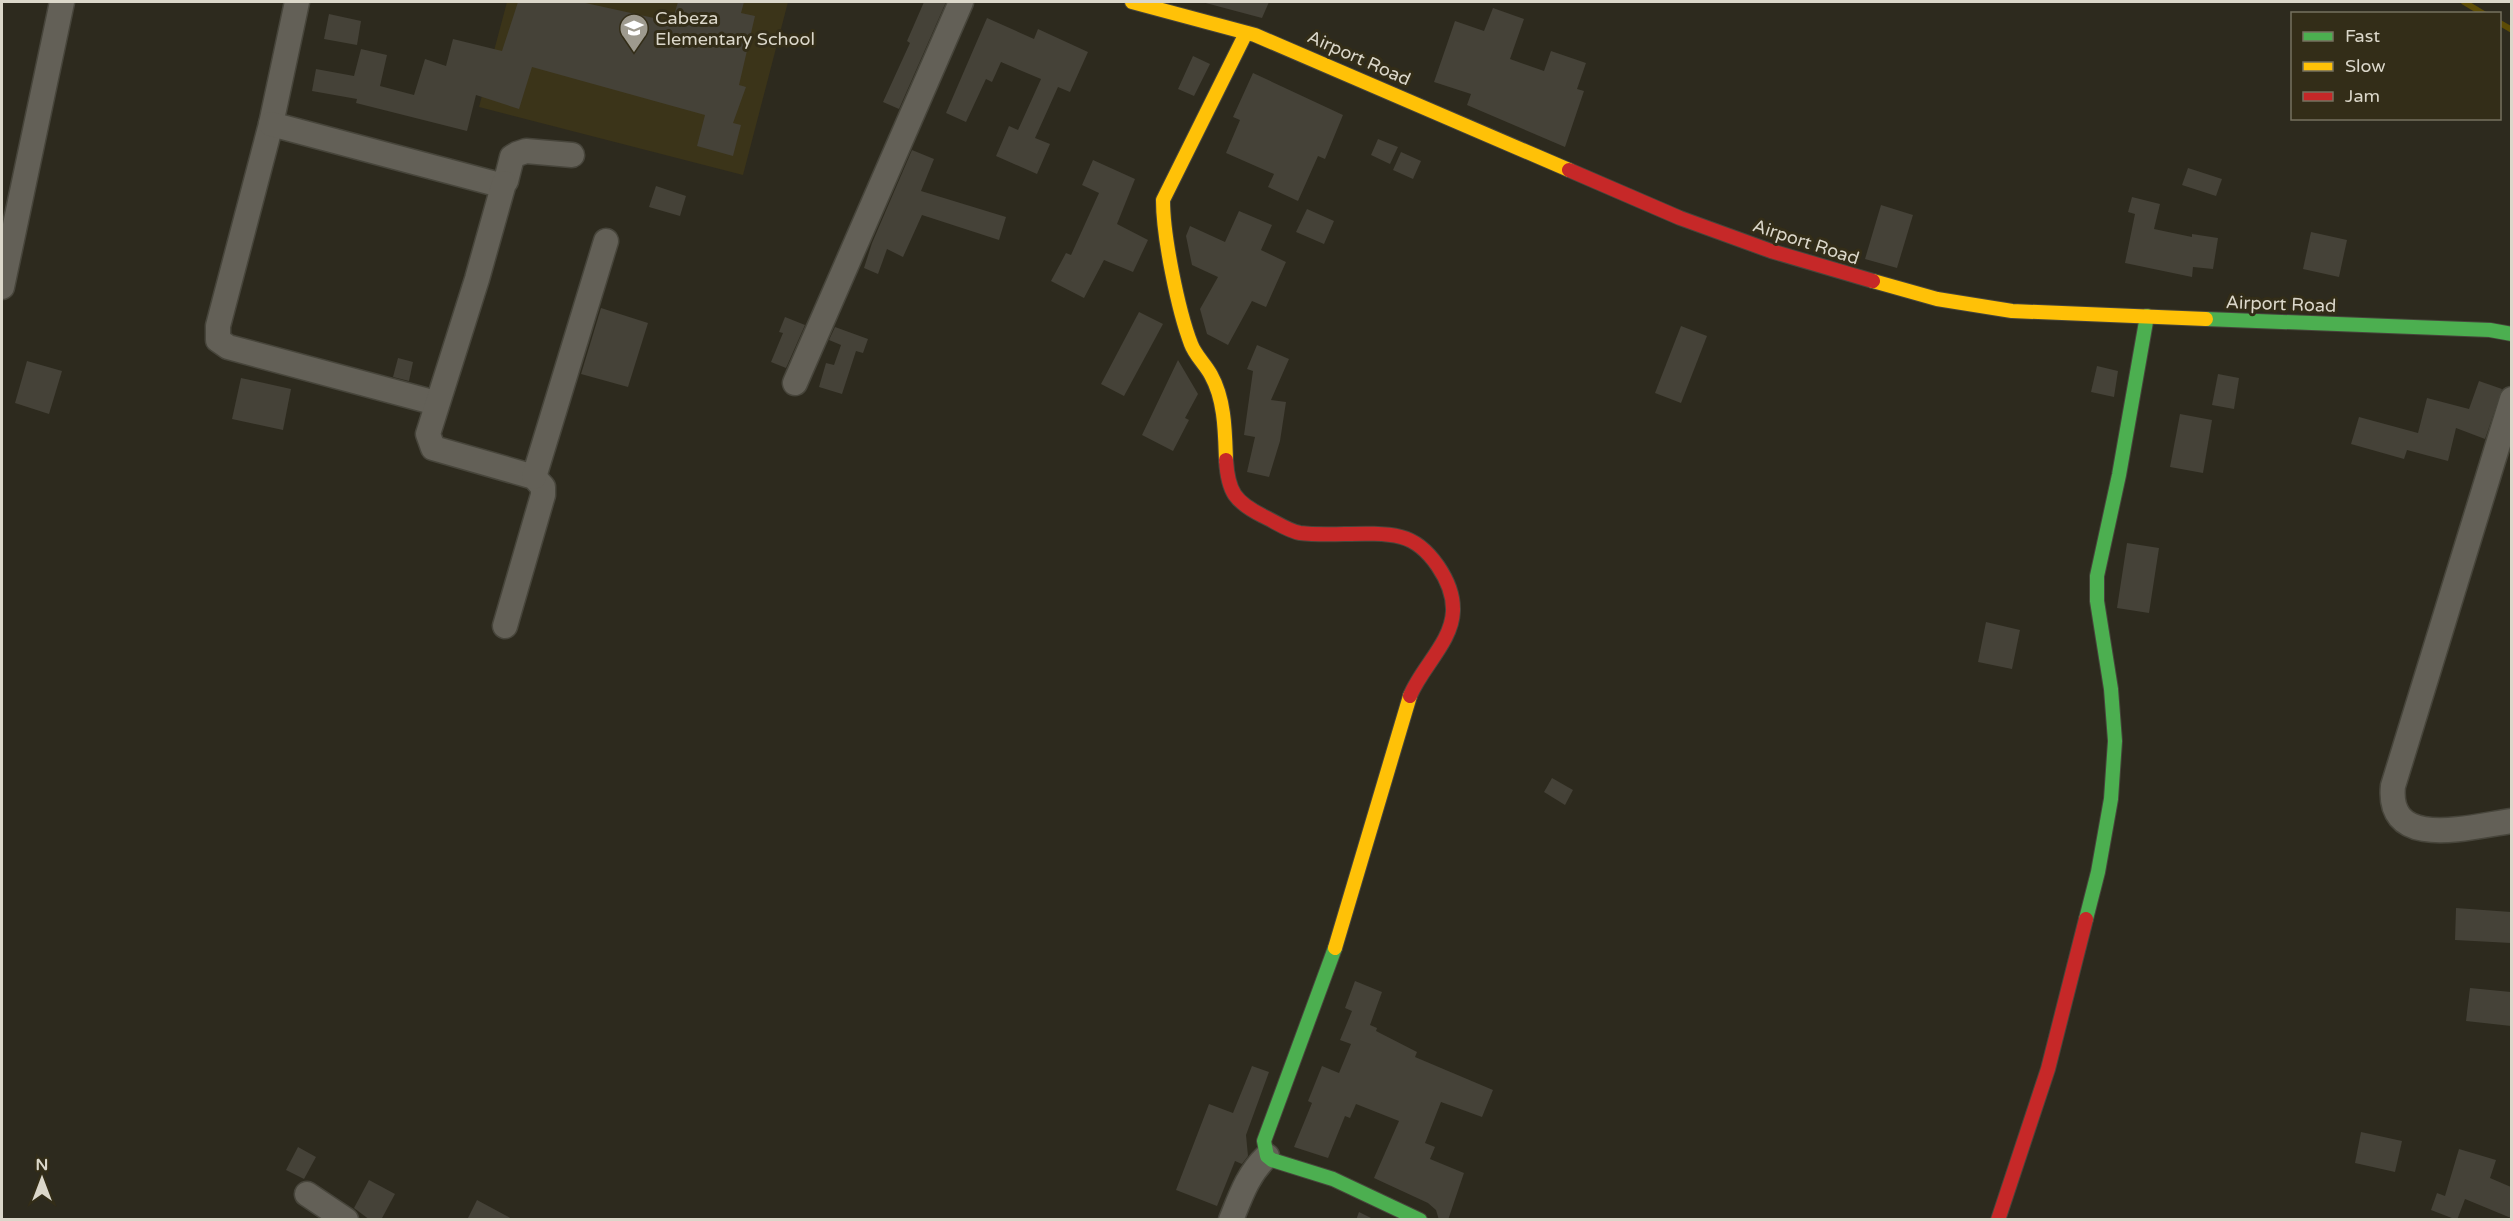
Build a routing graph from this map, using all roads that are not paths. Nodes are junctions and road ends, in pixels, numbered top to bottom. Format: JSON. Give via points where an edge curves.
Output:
{"nodes":[{"id":1,"x":62,"y":2,"type":"edge"},
{"id":2,"x":297,"y":2,"type":"edge"},
{"id":3,"x":961,"y":2,"type":"edge"},
{"id":4,"x":1132,"y":2,"type":"edge"},
{"id":5,"x":1246,"y":33,"type":"junction"},
{"id":6,"x":271,"y":124,"type":"junction"},
{"id":7,"x":572,"y":155,"type":"dead end"},
{"id":8,"x":504,"y":183,"type":"junction"},
{"id":9,"x":606,"y":241,"type":"dead end"},
{"id":10,"x":2,"y":287,"type":"edge"},
{"id":11,"x":2147,"y":316,"type":"junction"},
{"id":12,"x":2511,"y":334,"type":"edge"},
{"id":13,"x":795,"y":383,"type":"dead end"},
{"id":14,"x":2511,"y":399,"type":"edge"},
{"id":15,"x":436,"y":403,"type":"junction"},
{"id":16,"x":534,"y":477,"type":"junction"},
{"id":17,"x":505,"y":626,"type":"dead end"},
{"id":18,"x":2511,"y":821,"type":"edge"},
{"id":19,"x":1267,"y":1156,"type":"junction"},
{"id":20,"x":307,"y":1194,"type":"dead end"},
{"id":21,"x":346,"y":1220,"type":"edge"},
{"id":22,"x":1231,"y":1220,"type":"edge"},
{"id":23,"x":1420,"y":1220,"type":"edge"},
{"id":24,"x":1998,"y":1220,"type":"edge"}],
"edges":[{"from":1,"to":10,"type":"street"},
{"from":2,"to":6,"type":"street"},
{"from":3,"to":13,"type":"street"},
{"from":4,"to":5,"type":"street","name":"Airport Road"},
{"from":5,"to":11,"type":"street","name":"Airport Road","via":[[1294,50],[1680,218],[1792,258],[1948,301],[2012,311]]},
{"from":5,"to":19,"type":"street","via":[[1163,200],[1163,219],[1185,327],[1217,390],[1224,421],[1229,487],[1243,506],[1298,533],[1390,534],[1413,542],[1443,572],[1453,612],[1447,633],[1411,693],[1333,954],[1264,1141]]},
{"from":6,"to":8,"type":"street","via":[[492,184]]},
{"from":6,"to":15,"type":"street","via":[[218,326],[218,340],[228,347],[314,372]]},
{"from":7,"to":8,"type":"street","via":[[526,151],[517,154],[512,157]]},
{"from":8,"to":15,"type":"street"},
{"from":9,"to":16,"type":"street"},
{"from":11,"to":12,"type":"street","name":"Airport Road"},
{"from":11,"to":24,"type":"street","via":[[2097,576],[2115,741],[2111,799],[2098,872],[2048,1069]]},
{"from":14,"to":18,"type":"street","via":[[2391,800],[2399,817],[2415,829]]},
{"from":15,"to":16,"type":"street","via":[[428,434],[433,448]]},
{"from":16,"to":17,"type":"street","via":[[543,487],[543,495]]},
{"from":19,"to":22,"type":"street","via":[[1245,1183]]},
{"from":19,"to":23,"type":"street","via":[[1343,1183]]},
{"from":20,"to":21,"type":"street"}]}
